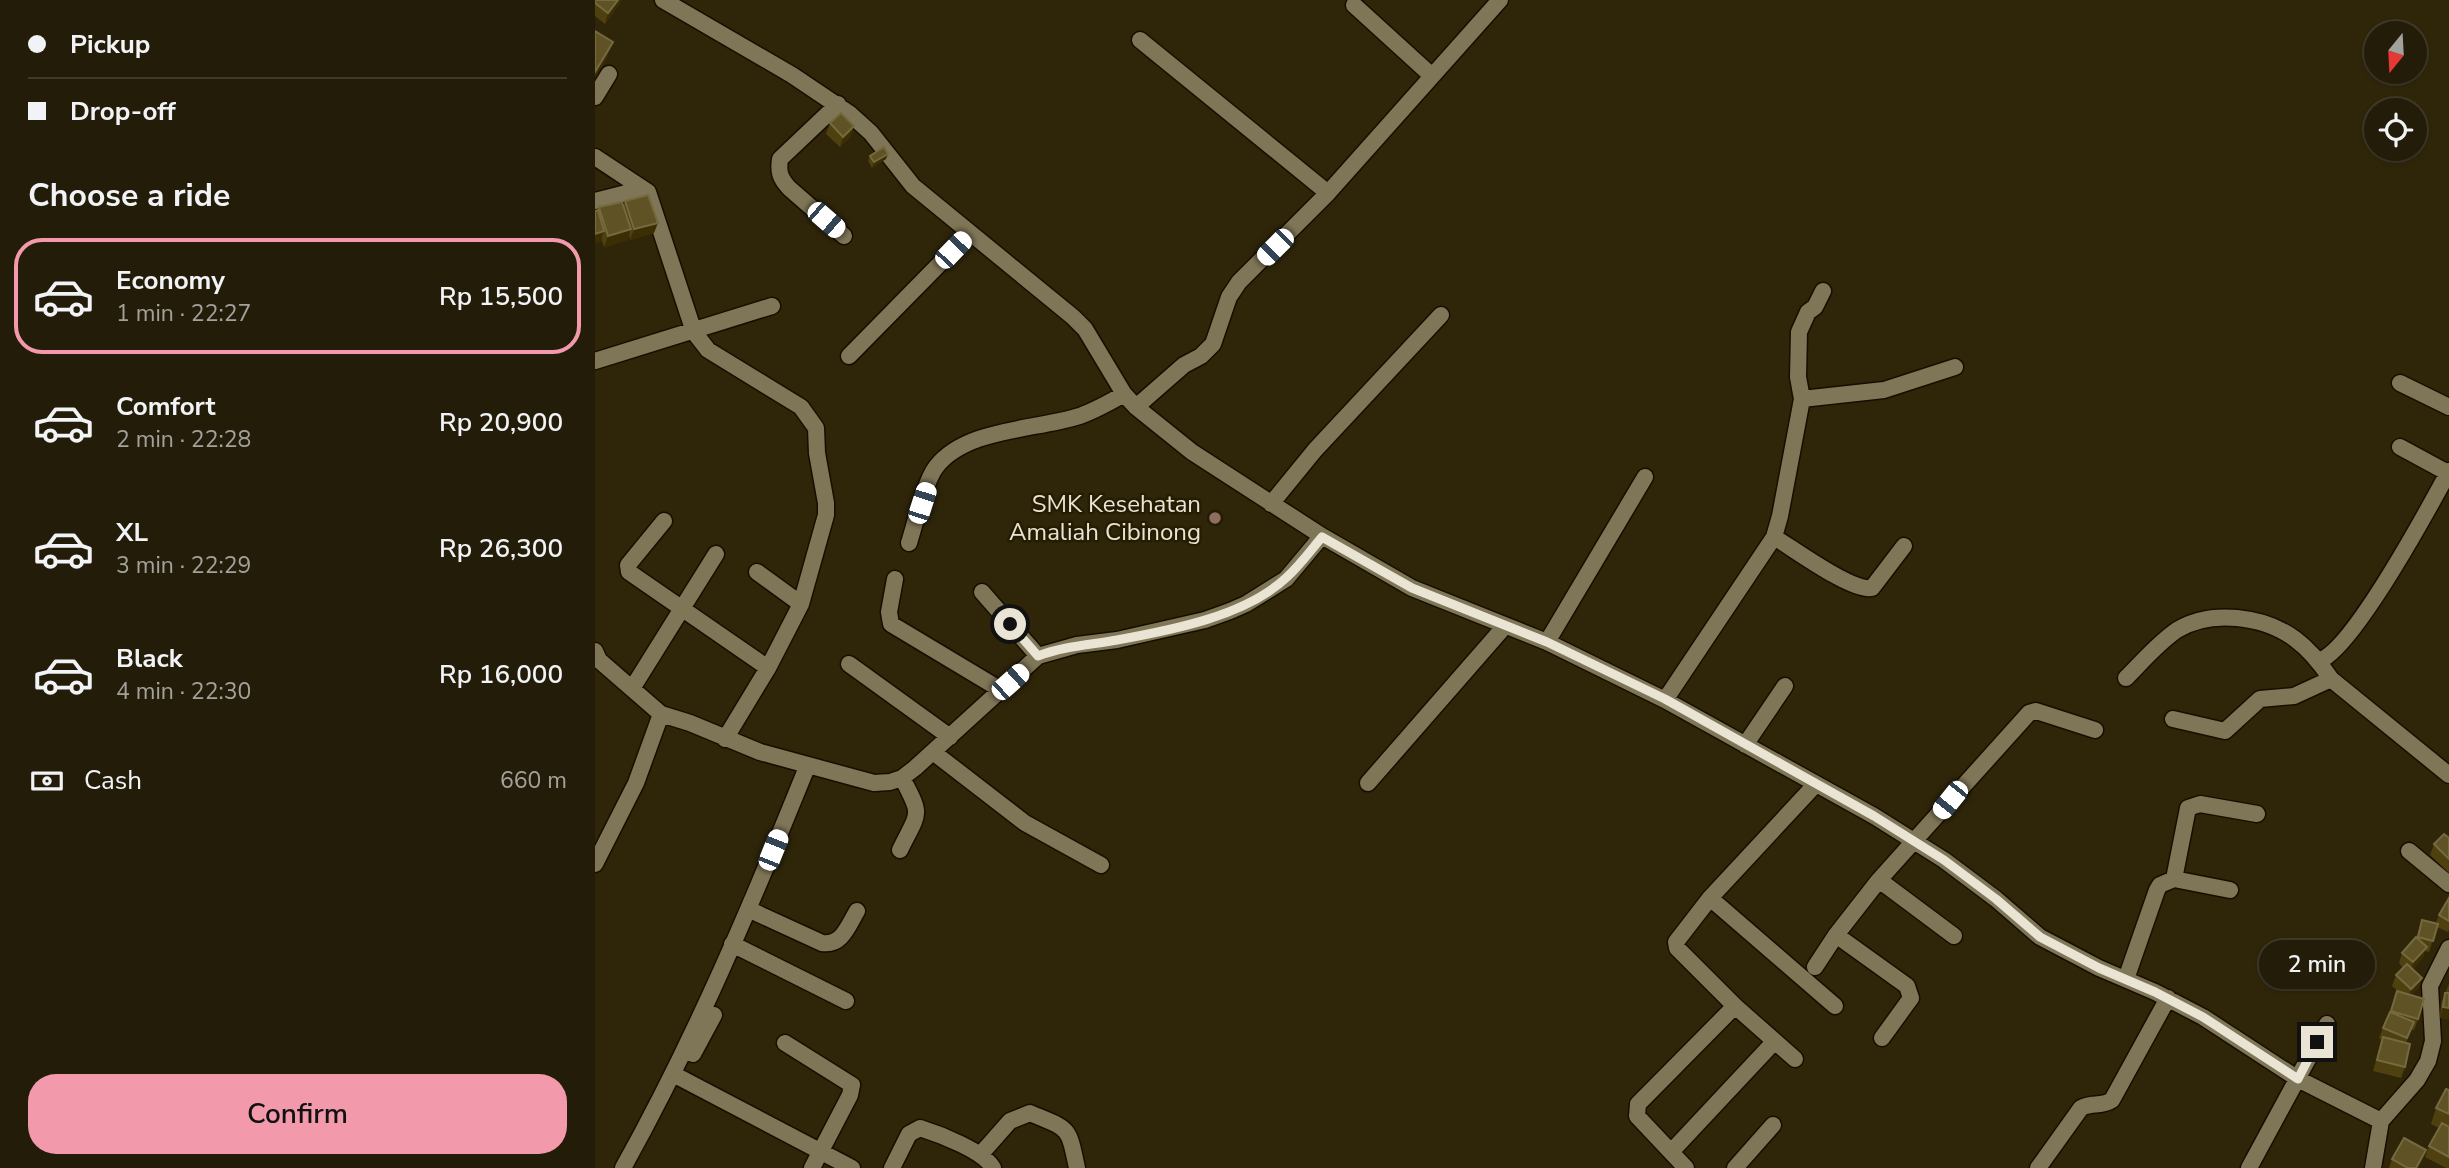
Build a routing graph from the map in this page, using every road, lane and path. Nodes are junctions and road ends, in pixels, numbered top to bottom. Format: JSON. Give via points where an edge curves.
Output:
{"nodes":[{"id":1,"x":663,"y":0,"type":"edge"},
{"id":2,"x":1500,"y":0,"type":"edge"},
{"id":3,"x":1354,"y":5,"type":"dead end"},
{"id":4,"x":1140,"y":40,"type":"dead end"},
{"id":5,"x":608,"y":74,"type":"dead end"},
{"id":6,"x":1432,"y":76,"type":"junction"},
{"id":7,"x":595,"y":97,"type":"edge"},
{"id":8,"x":838,"y":104,"type":"junction"},
{"id":9,"x":595,"y":157,"type":"edge"},
{"id":10,"x":642,"y":189,"type":"junction"},
{"id":11,"x":1328,"y":193,"type":"junction"},
{"id":12,"x":595,"y":201,"type":"edge"},
{"id":13,"x":970,"y":233,"type":"junction"},
{"id":14,"x":844,"y":236,"type":"dead end"},
{"id":15,"x":1822,"y":291,"type":"dead end"},
{"id":16,"x":772,"y":306,"type":"dead end"},
{"id":17,"x":1441,"y":315,"type":"dead end"},
{"id":18,"x":694,"y":332,"type":"junction"},
{"id":19,"x":849,"y":356,"type":"dead end"},
{"id":20,"x":595,"y":361,"type":"edge"},
{"id":21,"x":1955,"y":367,"type":"dead end"},
{"id":22,"x":2400,"y":383,"type":"dead end"},
{"id":23,"x":1124,"y":394,"type":"junction"},
{"id":24,"x":1802,"y":399,"type":"junction"},
{"id":25,"x":1136,"y":407,"type":"junction"},
{"id":26,"x":2449,"y":407,"type":"edge"},
{"id":27,"x":2400,"y":447,"type":"dead end"},
{"id":28,"x":2449,"y":472,"type":"edge"},
{"id":29,"x":1645,"y":477,"type":"dead end"},
{"id":30,"x":1271,"y":504,"type":"junction"},
{"id":31,"x":664,"y":521,"type":"dead end"},
{"id":32,"x":1322,"y":537,"type":"junction"},
{"id":33,"x":1774,"y":537,"type":"junction"},
{"id":34,"x":909,"y":543,"type":"dead end"},
{"id":35,"x":1904,"y":545,"type":"dead end"},
{"id":36,"x":716,"y":555,"type":"dead end"},
{"id":37,"x":757,"y":572,"type":"dead end"},
{"id":38,"x":895,"y":579,"type":"dead end"},
{"id":39,"x":982,"y":592,"type":"dead end"},
{"id":40,"x":801,"y":604,"type":"junction"},
{"id":41,"x":682,"y":610,"type":"junction"},
{"id":42,"x":1505,"y":626,"type":"junction"},
{"id":43,"x":1547,"y":642,"type":"junction"},
{"id":44,"x":1038,"y":656,"type":"junction"},
{"id":45,"x":596,"y":658,"type":"edge"},
{"id":46,"x":2319,"y":661,"type":"junction"},
{"id":47,"x":849,"y":664,"type":"dead end"},
{"id":48,"x":768,"y":668,"type":"junction"},
{"id":49,"x":2126,"y":678,"type":"dead end"},
{"id":50,"x":2331,"y":679,"type":"junction"},
{"id":51,"x":1785,"y":686,"type":"dead end"},
{"id":52,"x":633,"y":687,"type":"junction"},
{"id":53,"x":1001,"y":690,"type":"junction"},
{"id":54,"x":1665,"y":699,"type":"junction"},
{"id":55,"x":661,"y":714,"type":"junction"},
{"id":56,"x":2173,"y":719,"type":"dead end"},
{"id":57,"x":2095,"y":730,"type":"dead end"},
{"id":58,"x":950,"y":737,"type":"junction"},
{"id":59,"x":725,"y":739,"type":"junction"},
{"id":60,"x":1745,"y":746,"type":"junction"},
{"id":61,"x":933,"y":752,"type":"junction"},
{"id":62,"x":807,"y":767,"type":"junction"},
{"id":63,"x":2449,"y":775,"type":"edge"},
{"id":64,"x":902,"y":778,"type":"junction"},
{"id":65,"x":1368,"y":783,"type":"dead end"},
{"id":66,"x":1815,"y":785,"type":"junction"},
{"id":67,"x":2257,"y":814,"type":"dead end"},
{"id":68,"x":1915,"y":843,"type":"junction"},
{"id":69,"x":900,"y":850,"type":"dead end"},
{"id":70,"x":2409,"y":851,"type":"dead end"},
{"id":71,"x":595,"y":864,"type":"edge"},
{"id":72,"x":1101,"y":866,"type":"dead end"},
{"id":73,"x":2174,"y":879,"type":"junction"},
{"id":74,"x":1879,"y":880,"type":"junction"},
{"id":75,"x":2449,"y":884,"type":"edge"},
{"id":76,"x":2230,"y":890,"type":"dead end"},
{"id":77,"x":1710,"y":898,"type":"junction"},
{"id":78,"x":748,"y":909,"type":"junction"},
{"id":79,"x":857,"y":911,"type":"dead end"},
{"id":80,"x":1836,"y":935,"type":"junction"},
{"id":81,"x":1954,"y":936,"type":"dead end"},
{"id":82,"x":732,"y":944,"type":"junction"},
{"id":83,"x":2449,"y":948,"type":"edge"},
{"id":84,"x":1815,"y":967,"type":"dead end"},
{"id":85,"x":2126,"y":979,"type":"junction"},
{"id":86,"x":2168,"y":999,"type":"junction"},
{"id":87,"x":846,"y":1001,"type":"dead end"},
{"id":88,"x":1735,"y":1006,"type":"junction"},
{"id":89,"x":1835,"y":1006,"type":"dead end"},
{"id":90,"x":714,"y":1015,"type":"dead end"},
{"id":91,"x":2327,"y":1024,"type":"dead end"},
{"id":92,"x":1882,"y":1038,"type":"dead end"},
{"id":93,"x":1774,"y":1042,"type":"junction"},
{"id":94,"x":785,"y":1043,"type":"dead end"},
{"id":95,"x":1795,"y":1059,"type":"dead end"},
{"id":96,"x":677,"y":1076,"type":"junction"},
{"id":97,"x":2298,"y":1079,"type":"junction"},
{"id":98,"x":2381,"y":1121,"type":"junction"},
{"id":99,"x":1773,"y":1125,"type":"dead end"},
{"id":100,"x":822,"y":1152,"type":"junction"},
{"id":101,"x":1671,"y":1152,"type":"junction"},
{"id":102,"x":979,"y":1155,"type":"junction"},
{"id":103,"x":623,"y":1168,"type":"edge"},
{"id":104,"x":812,"y":1168,"type":"edge"},
{"id":105,"x":852,"y":1168,"type":"edge"},
{"id":106,"x":892,"y":1168,"type":"edge"},
{"id":107,"x":993,"y":1168,"type":"edge"},
{"id":108,"x":1077,"y":1168,"type":"edge"},
{"id":109,"x":1686,"y":1168,"type":"edge"},
{"id":110,"x":1735,"y":1168,"type":"edge"},
{"id":111,"x":2038,"y":1168,"type":"edge"},
{"id":112,"x":2249,"y":1168,"type":"edge"},
{"id":113,"x":2374,"y":1168,"type":"edge"}],
"edges":[{"from":1,"to":8,"type":"street"},
{"from":2,"to":6,"type":"street"},
{"from":3,"to":6,"type":"street"},
{"from":4,"to":11,"type":"street"},
{"from":5,"to":7,"type":"street"},
{"from":6,"to":11,"type":"street"},
{"from":8,"to":13,"type":"street","via":[[871,133],[913,186]]},
{"from":8,"to":14,"type":"street","via":[[780,159],[778,171],[789,188]]},
{"from":9,"to":10,"type":"street"},
{"from":10,"to":12,"type":"street"},
{"from":10,"to":18,"type":"street","via":[[651,199]]},
{"from":11,"to":25,"type":"street","via":[[1239,282],[1213,344]]},
{"from":13,"to":19,"type":"street"},
{"from":13,"to":23,"type":"street","via":[[1085,329]]},
{"from":15,"to":24,"type":"street","via":[[1799,332]]},
{"from":16,"to":18,"type":"street"},
{"from":17,"to":30,"type":"street"},
{"from":18,"to":20,"type":"street"},
{"from":18,"to":40,"type":"street","via":[[708,350],[801,407],[816,428],[826,515]]},
{"from":21,"to":24,"type":"street","via":[[1884,390]]},
{"from":22,"to":26,"type":"street"},
{"from":23,"to":25,"type":"street"},
{"from":23,"to":34,"type":"street","via":[[1076,417],[992,436],[954,450],[934,469]]},
{"from":24,"to":33,"type":"street"},
{"from":25,"to":30,"type":"street","via":[[1192,452]]},
{"from":27,"to":28,"type":"street"},
{"from":28,"to":46,"type":"street","via":[[2346,640]]},
{"from":29,"to":43,"type":"street"},
{"from":30,"to":32,"type":"street"},
{"from":31,"to":41,"type":"street","via":[[627,569]]},
{"from":32,"to":42,"type":"street","via":[[1412,588]]},
{"from":32,"to":44,"type":"street","via":[[1286,579],[1230,611]]},
{"from":33,"to":35,"type":"street","via":[[1864,589],[1872,588]]},
{"from":33,"to":54,"type":"street"},
{"from":36,"to":41,"type":"street"},
{"from":37,"to":40,"type":"street"},
{"from":38,"to":53,"type":"street","via":[[891,624]]},
{"from":39,"to":44,"type":"street"},
{"from":40,"to":48,"type":"street"},
{"from":41,"to":48,"type":"street"},
{"from":41,"to":52,"type":"street"},
{"from":42,"to":43,"type":"street"},
{"from":42,"to":65,"type":"street"},
{"from":43,"to":54,"type":"street"},
{"from":44,"to":53,"type":"street"},
{"from":45,"to":52,"type":"street"},
{"from":46,"to":49,"type":"street","via":[[2294,638],[2270,626],[2227,617],[2179,629]]},
{"from":46,"to":50,"type":"street"},
{"from":47,"to":58,"type":"street"},
{"from":48,"to":59,"type":"street"},
{"from":50,"to":56,"type":"street","via":[[2294,696],[2260,699],[2225,731]]},
{"from":50,"to":63,"type":"street"},
{"from":51,"to":60,"type":"street"},
{"from":52,"to":55,"type":"street"},
{"from":53,"to":58,"type":"street"},
{"from":54,"to":60,"type":"street"},
{"from":55,"to":59,"type":"street"},
{"from":55,"to":71,"type":"street","via":[[636,783]]},
{"from":57,"to":68,"type":"street","via":[[2031,711]]},
{"from":58,"to":61,"type":"street"},
{"from":59,"to":62,"type":"street"},
{"from":60,"to":66,"type":"street"},
{"from":61,"to":64,"type":"street"},
{"from":61,"to":72,"type":"street","via":[[1025,822]]},
{"from":62,"to":64,"type":"street","via":[[874,783]]},
{"from":62,"to":78,"type":"street"},
{"from":64,"to":69,"type":"street","via":[[917,807]]},
{"from":66,"to":68,"type":"street"},
{"from":66,"to":77,"type":"street"},
{"from":67,"to":73,"type":"street","via":[[2200,804],[2188,808]]},
{"from":68,"to":74,"type":"street"},
{"from":68,"to":85,"type":"street","via":[[1969,878],[2040,937]]},
{"from":70,"to":75,"type":"street"},
{"from":73,"to":76,"type":"street"},
{"from":73,"to":85,"type":"street","via":[[2157,890]]},
{"from":74,"to":80,"type":"street"},
{"from":74,"to":81,"type":"street"},
{"from":77,"to":88,"type":"street","via":[[1676,947]]},
{"from":77,"to":89,"type":"street"},
{"from":78,"to":79,"type":"street","via":[[831,945],[838,942]]},
{"from":78,"to":82,"type":"street"},
{"from":80,"to":84,"type":"street"},
{"from":80,"to":92,"type":"street","via":[[1911,992]]},
{"from":82,"to":87,"type":"street"},
{"from":82,"to":96,"type":"street"},
{"from":83,"to":98,"type":"street","via":[[2430,986],[2433,1041],[2428,1061]]},
{"from":85,"to":86,"type":"street"},
{"from":86,"to":97,"type":"street","via":[[2230,1032]]},
{"from":86,"to":111,"type":"street","via":[[2112,1100],[2081,1108]]},
{"from":88,"to":93,"type":"street"},
{"from":88,"to":101,"type":"street","via":[[1637,1107],[1637,1116]]},
{"from":90,"to":96,"type":"street"},
{"from":91,"to":97,"type":"street"},
{"from":93,"to":95,"type":"street"},
{"from":93,"to":101,"type":"street"},
{"from":94,"to":100,"type":"street","via":[[852,1085]]},
{"from":96,"to":100,"type":"street"},
{"from":96,"to":103,"type":"street"},
{"from":97,"to":98,"type":"street"},
{"from":97,"to":112,"type":"street"},
{"from":98,"to":113,"type":"street"},
{"from":99,"to":110,"type":"street"},
{"from":100,"to":104,"type":"street"},
{"from":100,"to":105,"type":"street"},
{"from":101,"to":109,"type":"street"},
{"from":102,"to":106,"type":"street","via":[[921,1128],[908,1134]]},
{"from":102,"to":107,"type":"street"},
{"from":102,"to":108,"type":"street","via":[[1010,1121],[1030,1113],[1069,1134]]}]}
